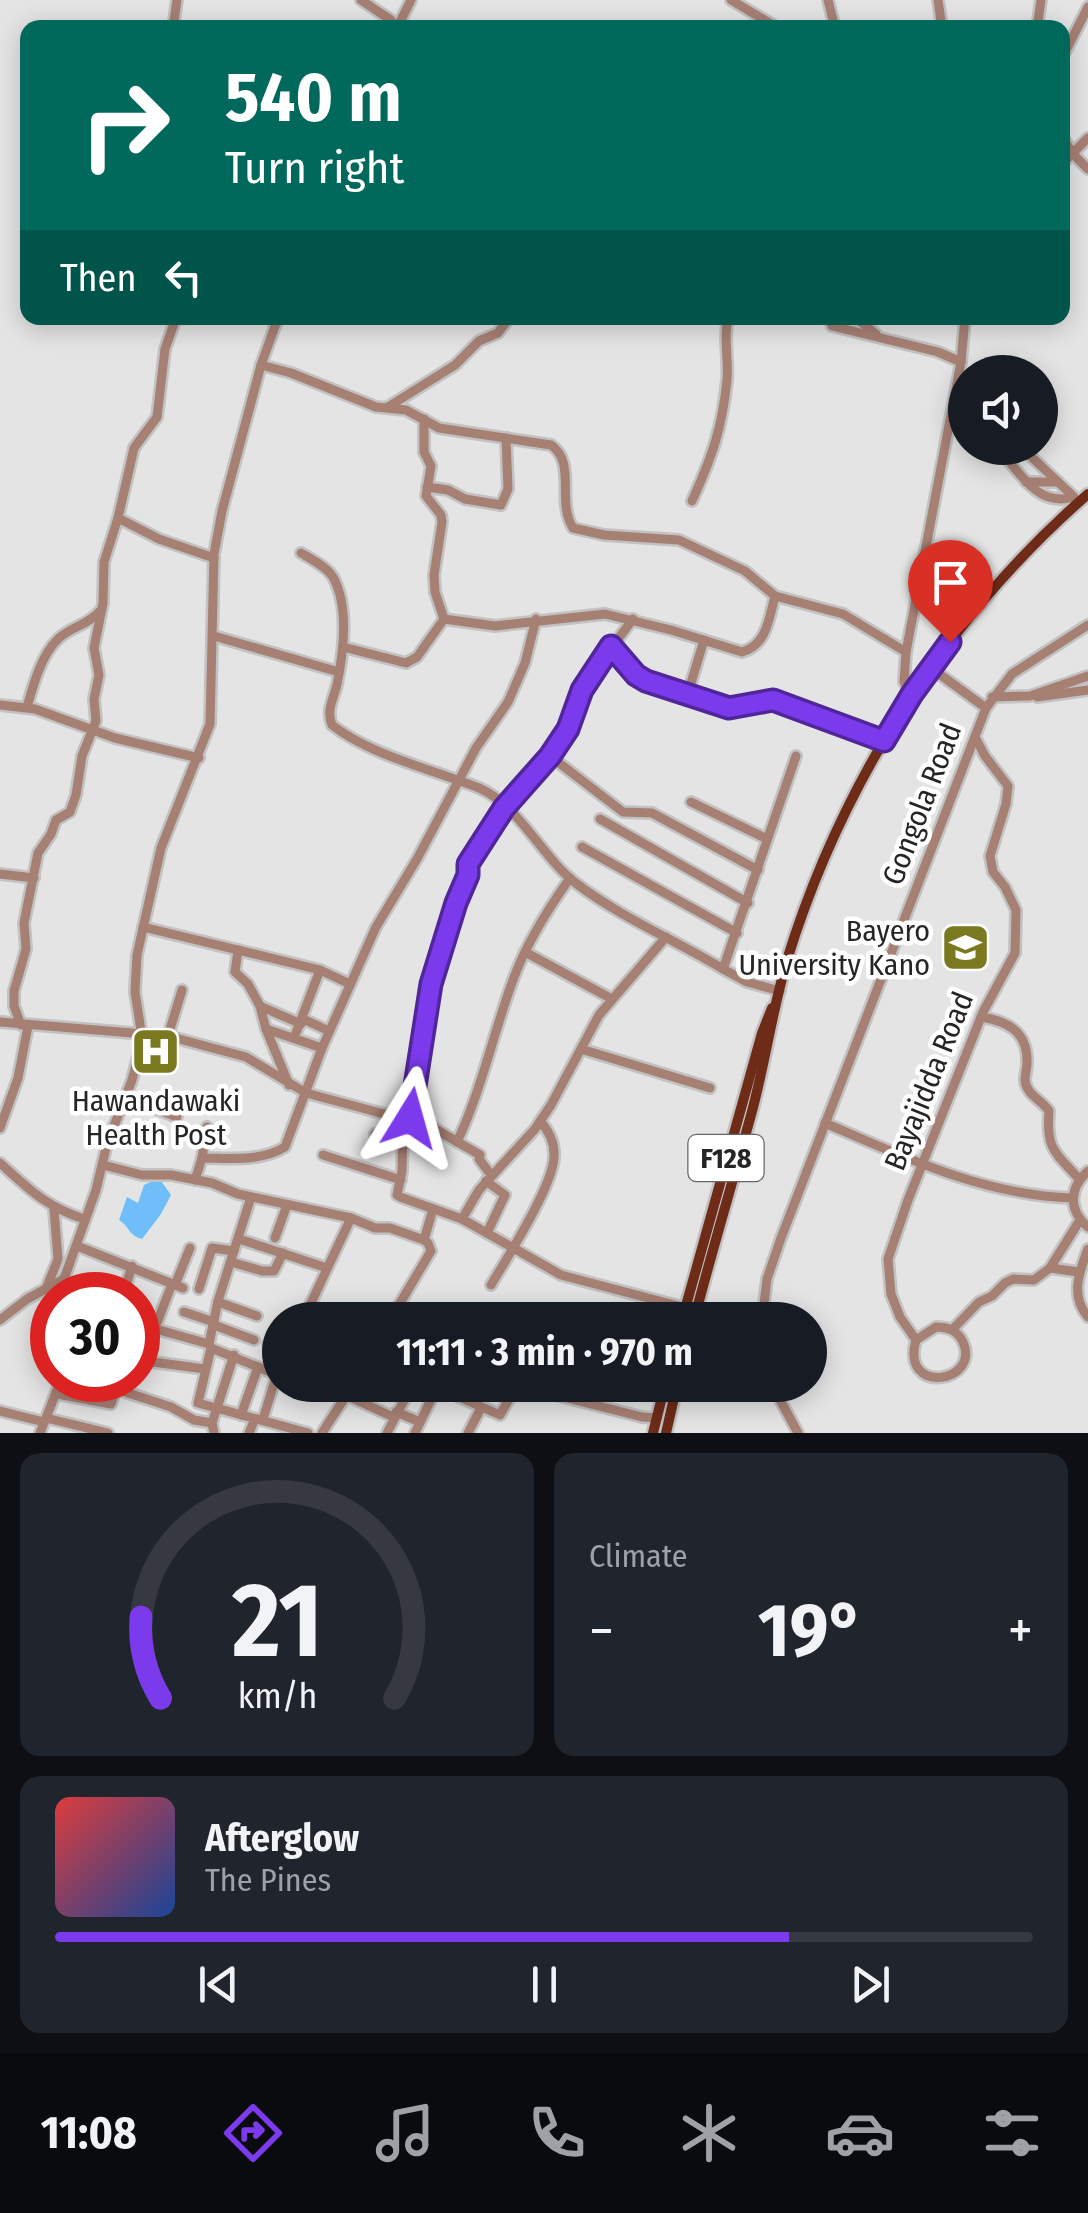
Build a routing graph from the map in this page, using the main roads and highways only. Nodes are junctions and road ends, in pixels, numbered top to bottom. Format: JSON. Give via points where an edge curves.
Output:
{"nodes":[{"id":1,"x":1080,"y":498,"type":"edge"},
{"id":2,"x":779,"y":995,"type":"junction"},
{"id":3,"x":687,"y":1302,"type":"edge"},
{"id":4,"x":699,"y":1302,"type":"edge"},
{"id":5,"x":661,"y":1402,"type":"edge"},
{"id":6,"x":673,"y":1402,"type":"edge"},
{"id":7,"x":653,"y":1433,"type":"edge"},
{"id":8,"x":666,"y":1433,"type":"edge"}],
"edges":[{"from":1,"to":2,"type":"main road","number":"F128","via":[[1020,557],[912,694],[820,868]]},
{"from":2,"to":3,"type":"main road","number":"F128","via":[[762,1033]]},
{"from":2,"to":4,"type":"main road","number":"F128"},
{"from":5,"to":7,"type":"main road"},
{"from":6,"to":8,"type":"main road"}]}
